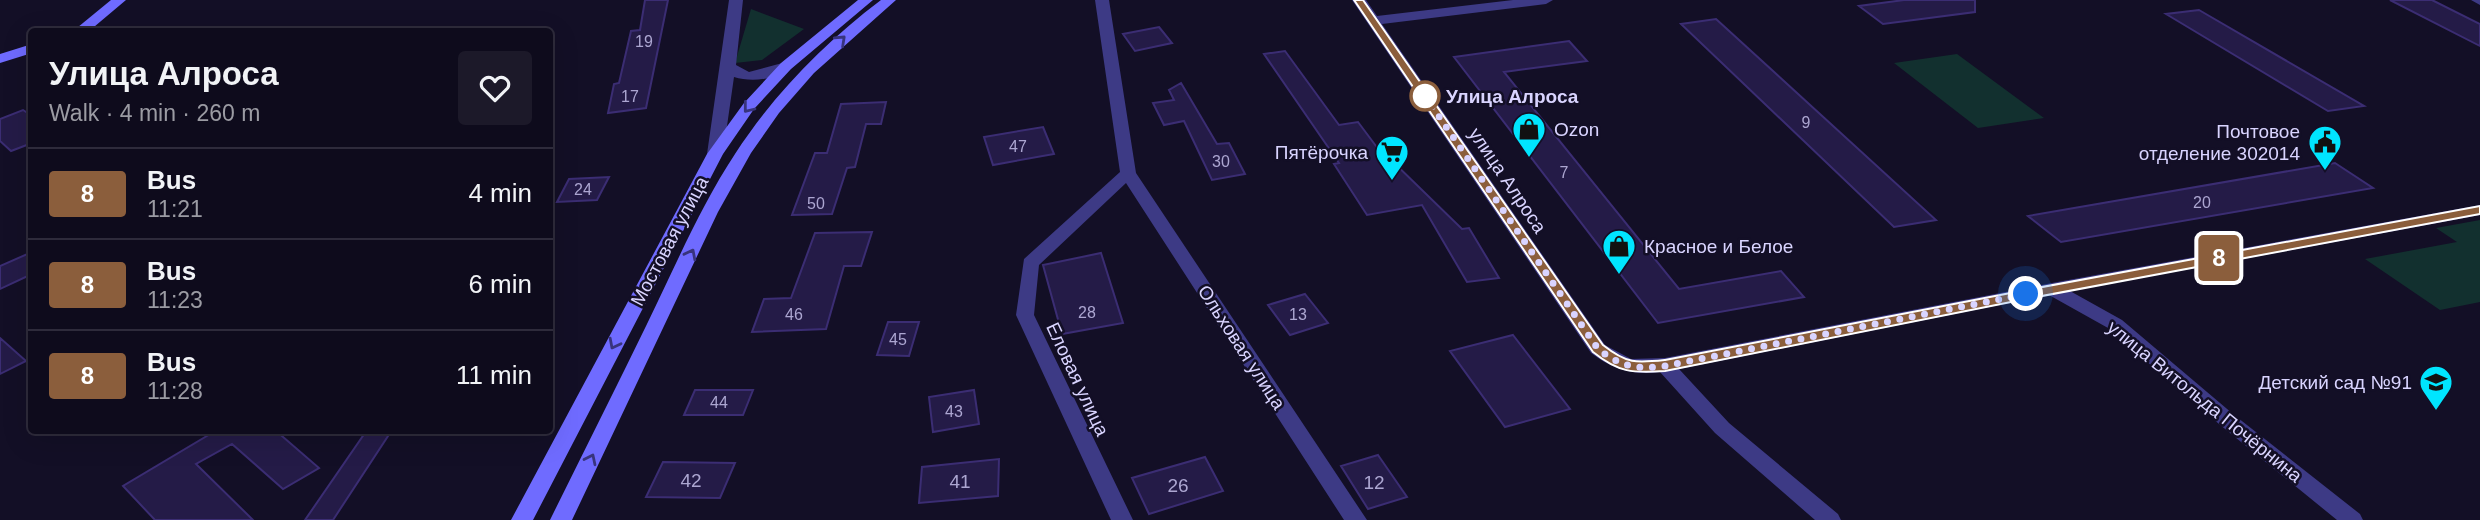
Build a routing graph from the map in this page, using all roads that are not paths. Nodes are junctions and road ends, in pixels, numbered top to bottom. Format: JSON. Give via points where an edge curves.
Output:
{"nodes":[{"id":1,"x":120,"y":0,"type":"edge"},
{"id":2,"x":736,"y":0,"type":"edge"},
{"id":3,"x":866,"y":0,"type":"edge"},
{"id":4,"x":889,"y":0,"type":"edge"},
{"id":5,"x":1102,"y":0,"type":"edge"},
{"id":6,"x":1359,"y":0,"type":"edge"},
{"id":7,"x":1546,"y":0,"type":"edge"},
{"id":8,"x":1373,"y":21,"type":"junction"},
{"id":9,"x":86,"y":28,"type":"edge"},
{"id":10,"x":28,"y":49,"type":"edge"},
{"id":11,"x":0,"y":59,"type":"edge"},
{"id":12,"x":729,"y":66,"type":"junction"},
{"id":13,"x":786,"y":66,"type":"junction"},
{"id":14,"x":715,"y":154,"type":"junction"},
{"id":15,"x":1128,"y":173,"type":"junction"},
{"id":16,"x":2480,"y":210,"type":"edge"},
{"id":17,"x":2052,"y":289,"type":"junction"},
{"id":18,"x":1665,"y":366,"type":"junction"},
{"id":19,"x":522,"y":520,"type":"edge"},
{"id":20,"x":561,"y":520,"type":"edge"},
{"id":21,"x":1122,"y":520,"type":"edge"},
{"id":22,"x":1356,"y":520,"type":"edge"},
{"id":23,"x":1830,"y":520,"type":"edge"},
{"id":24,"x":2352,"y":520,"type":"edge"}],
"edges":[{"from":1,"to":9,"type":"main road"},
{"from":2,"to":12,"type":"street"},
{"from":3,"to":13,"type":"main road","name":"Мостовая улица"},
{"from":20,"to":4,"type":"main road","name":"Мостовая улица","one_way":true,"via":[[742,155],[815,63]]},
{"from":5,"to":15,"type":"street"},
{"from":6,"to":8,"type":"street","name":"улица Алроса"},
{"from":7,"to":8,"type":"street"},
{"from":8,"to":18,"type":"street","name":"улица Алроса","via":[[1598,349],[1632,368]]},
{"from":10,"to":11,"type":"main road"},
{"from":12,"to":13,"type":"street","via":[[745,76]]},
{"from":12,"to":14,"type":"street"},
{"from":13,"to":14,"type":"main road","name":"Мостовая улица","one_way":true,"via":[[749,106]]},
{"from":14,"to":19,"type":"main road","name":"Мостовая улица","one_way":true},
{"from":15,"to":21,"type":"street","name":"Еловая улица","via":[[1030,263],[1025,315]]},
{"from":15,"to":22,"type":"street","name":"Ольховая улица"},
{"from":16,"to":17,"type":"street"},
{"from":17,"to":18,"type":"street"},
{"from":17,"to":24,"type":"street","name":"улица Витольда Почёрнина","via":[[2115,324]]},
{"from":18,"to":23,"type":"street","via":[[1711,418]]}]}
